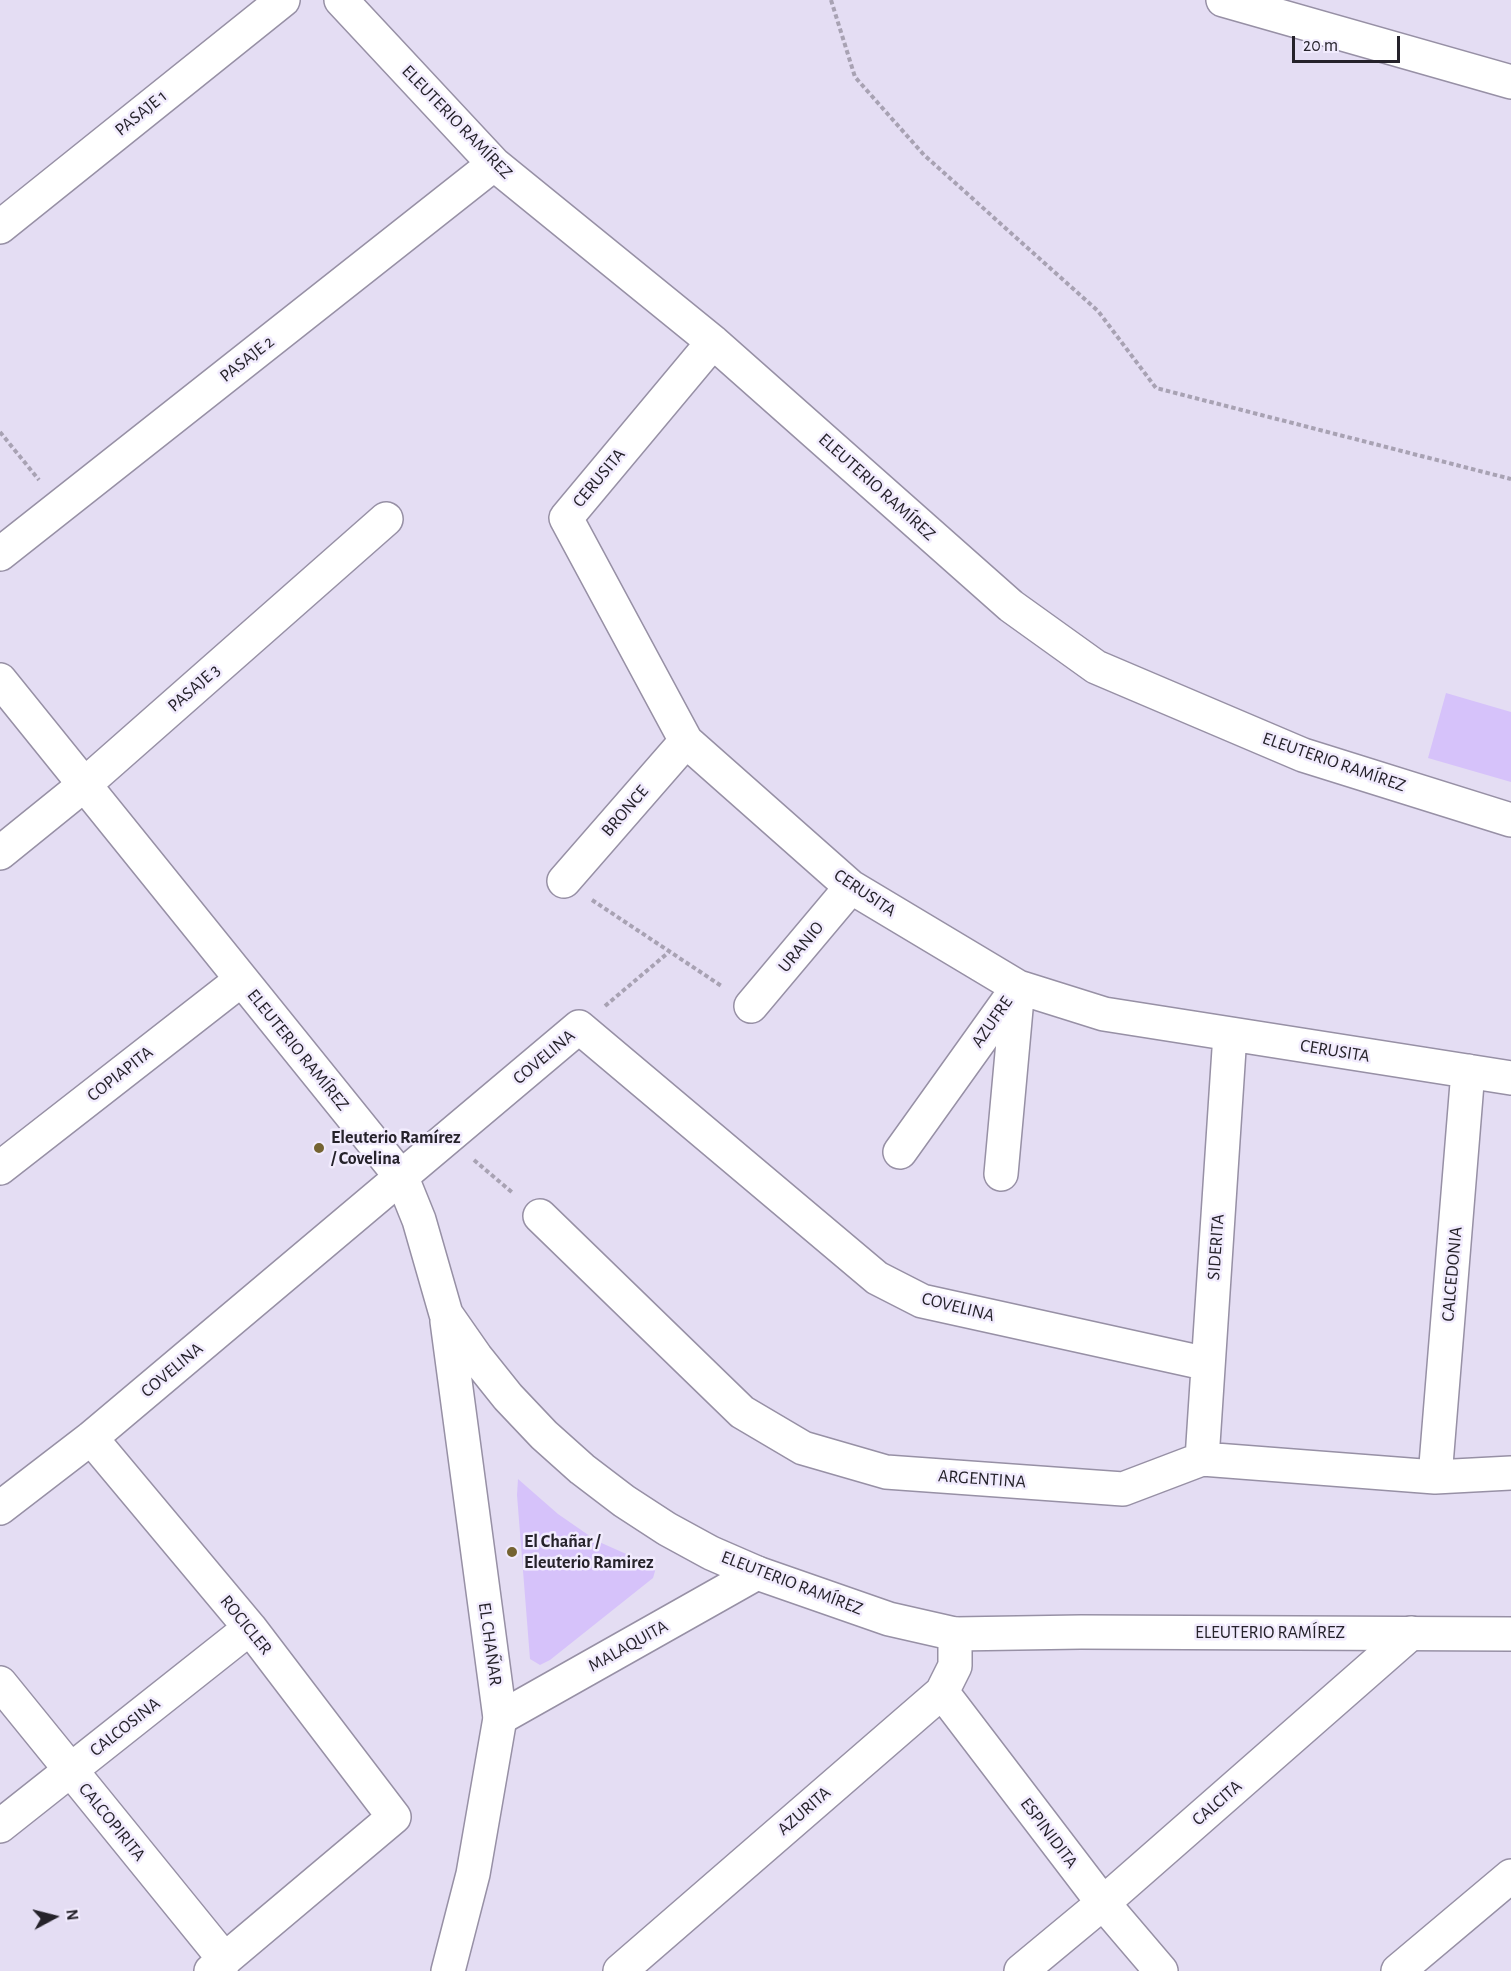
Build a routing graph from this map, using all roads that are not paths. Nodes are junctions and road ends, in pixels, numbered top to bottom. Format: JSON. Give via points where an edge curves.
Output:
{"nodes":[{"id":1,"x":283,"y":0,"type":"edge"},
{"id":2,"x":341,"y":0,"type":"edge"},
{"id":3,"x":1223,"y":0,"type":"edge"},
{"id":4,"x":1511,"y":82,"type":"edge"},
{"id":5,"x":494,"y":164,"type":"junction"},
{"id":6,"x":0,"y":227,"type":"edge"},
{"id":7,"x":713,"y":342,"type":"junction"},
{"id":8,"x":386,"y":519,"type":"dead end"},
{"id":9,"x":0,"y":554,"type":"edge"},
{"id":10,"x":0,"y":680,"type":"edge"},
{"id":11,"x":686,"y":741,"type":"junction"},
{"id":12,"x":84,"y":784,"type":"junction"},
{"id":13,"x":1511,"y":820,"type":"edge"},
{"id":14,"x":0,"y":853,"type":"edge"},
{"id":15,"x":564,"y":881,"type":"road end"},
{"id":16,"x":851,"y":887,"type":"junction"},
{"id":17,"x":241,"y":980,"type":"junction"},
{"id":18,"x":1018,"y":987,"type":"junction"},
{"id":19,"x":751,"y":1006,"type":"road end"},
{"id":20,"x":1230,"y":1034,"type":"junction"},
{"id":21,"x":1468,"y":1071,"type":"junction"},
{"id":22,"x":1511,"y":1078,"type":"edge"},
{"id":23,"x":900,"y":1152,"type":"dead end"},
{"id":24,"x":0,"y":1168,"type":"edge"},
{"id":25,"x":1001,"y":1174,"type":"dead end"},
{"id":26,"x":402,"y":1178,"type":"junction"},
{"id":27,"x":540,"y":1216,"type":"road end"},
{"id":28,"x":446,"y":1314,"type":"junction"},
{"id":29,"x":1208,"y":1364,"type":"junction"},
{"id":30,"x":91,"y":1438,"type":"junction"},
{"id":31,"x":1202,"y":1459,"type":"junction"},
{"id":32,"x":1511,"y":1473,"type":"edge"},
{"id":33,"x":1435,"y":1477,"type":"junction"},
{"id":34,"x":0,"y":1508,"type":"edge"},
{"id":35,"x":757,"y":1573,"type":"junction"},
{"id":36,"x":250,"y":1628,"type":"junction"},
{"id":37,"x":1411,"y":1633,"type":"junction"},
{"id":38,"x":955,"y":1634,"type":"junction"},
{"id":39,"x":1511,"y":1634,"type":"edge"},
{"id":40,"x":0,"y":1683,"type":"edge"},
{"id":41,"x":942,"y":1692,"type":"junction"},
{"id":42,"x":500,"y":1718,"type":"junction"},
{"id":43,"x":70,"y":1771,"type":"junction"},
{"id":44,"x":0,"y":1826,"type":"edge"},
{"id":45,"x":1511,"y":1876,"type":"edge"},
{"id":46,"x":1103,"y":1903,"type":"junction"},
{"id":47,"x":218,"y":1966,"type":"edge"},
{"id":48,"x":448,"y":1971,"type":"edge"},
{"id":49,"x":620,"y":1971,"type":"edge"},
{"id":50,"x":1022,"y":1971,"type":"edge"},
{"id":51,"x":1161,"y":1971,"type":"edge"},
{"id":52,"x":1398,"y":1971,"type":"edge"}],
"edges":[{"from":1,"to":6,"type":"street","name":"PASAJE 1"},
{"from":2,"to":5,"type":"street","name":"ELEUTERIO RAMÍREZ"},
{"from":3,"to":4,"type":"street"},
{"from":5,"to":7,"type":"street","name":"ELEUTERIO RAMÍREZ"},
{"from":5,"to":9,"type":"street","name":"PASAJE 2"},
{"from":7,"to":11,"type":"street","name":"CERUSITA","via":[[566,518]]},
{"from":7,"to":13,"type":"street","name":"ELEUTERIO RAMÍREZ","via":[[1011,606],[1096,667],[1303,755]]},
{"from":8,"to":12,"type":"street","name":"PASAJE 3"},
{"from":10,"to":12,"type":"street","name":"ELEUTERIO RAMÍREZ"},
{"from":11,"to":15,"type":"street","name":"BRONCE"},
{"from":11,"to":16,"type":"street","name":"CERUSITA"},
{"from":12,"to":14,"type":"street","name":"PASAJE 3"},
{"from":12,"to":17,"type":"street","name":"ELEUTERIO RAMÍREZ"},
{"from":16,"to":18,"type":"street","name":"CERUSITA"},
{"from":16,"to":19,"type":"street","name":"URANIO"},
{"from":17,"to":24,"type":"street","name":"COPIAPITA"},
{"from":17,"to":26,"type":"street","name":"ELEUTERIO RAMÍREZ"},
{"from":18,"to":20,"type":"street","name":"CERUSITA","via":[[1104,1014]]},
{"from":18,"to":23,"type":"street","name":"AZUFRE"},
{"from":18,"to":25,"type":"street","name":"AZUFRE"},
{"from":20,"to":21,"type":"street","name":"CERUSITA"},
{"from":20,"to":29,"type":"street","name":"SIDERITA"},
{"from":21,"to":22,"type":"street","name":"CERUSITA"},
{"from":21,"to":33,"type":"street","name":"CALCEDONIA"},
{"from":26,"to":28,"type":"street","name":"ELEUTERIO RAMÍREZ","via":[[419,1220]]},
{"from":26,"to":29,"type":"street","name":"COVELINA","via":[[579,1028],[877,1278],[922,1301]]},
{"from":26,"to":30,"type":"street","name":"COVELINA"},
{"from":27,"to":31,"type":"street","name":"ARGENTINA","via":[[742,1412],[803,1448],[886,1472],[1123,1489]]},
{"from":28,"to":35,"type":"street","name":"ELEUTERIO RAMÍREZ","via":[[508,1397],[582,1470],[667,1529]]},
{"from":28,"to":42,"type":"street","name":"EL CHAÑAR"},
{"from":29,"to":31,"type":"street","name":"SIDERITA"},
{"from":30,"to":34,"type":"street","name":"COVELINA"},
{"from":30,"to":36,"type":"street","name":"ROCICLER"},
{"from":31,"to":33,"type":"street","name":"ARGENTINA"},
{"from":32,"to":33,"type":"street","name":"ARGENTINA"},
{"from":35,"to":38,"type":"street","name":"ELEUTERIO RAMÍREZ","via":[[889,1619]]},
{"from":35,"to":42,"type":"street","name":"MALAQUITA"},
{"from":36,"to":43,"type":"street","name":"CALCOSINA"},
{"from":36,"to":47,"type":"street","name":"ROCICLER","via":[[394,1817]]},
{"from":37,"to":38,"type":"street","name":"ELEUTERIO RAMÍREZ"},
{"from":37,"to":39,"type":"street","name":"ELEUTERIO RAMÍREZ"},
{"from":37,"to":46,"type":"street","name":"CALCITA"},
{"from":38,"to":41,"type":"street","name":"AZURITA","via":[[955,1666]]},
{"from":40,"to":43,"type":"street","name":"CALCOPIRITA"},
{"from":41,"to":46,"type":"street","name":"ESPINIDITA"},
{"from":41,"to":49,"type":"street","name":"AZURITA"},
{"from":42,"to":48,"type":"street","name":"EL CHAÑAR","via":[[473,1874]]},
{"from":43,"to":44,"type":"street","name":"CALCOSINA"},
{"from":43,"to":47,"type":"street","name":"CALCOPIRITA"},
{"from":45,"to":52,"type":"street"},
{"from":46,"to":50,"type":"street","name":"CALCITA"},
{"from":46,"to":51,"type":"street","name":"ESPINIDITA"}]}
